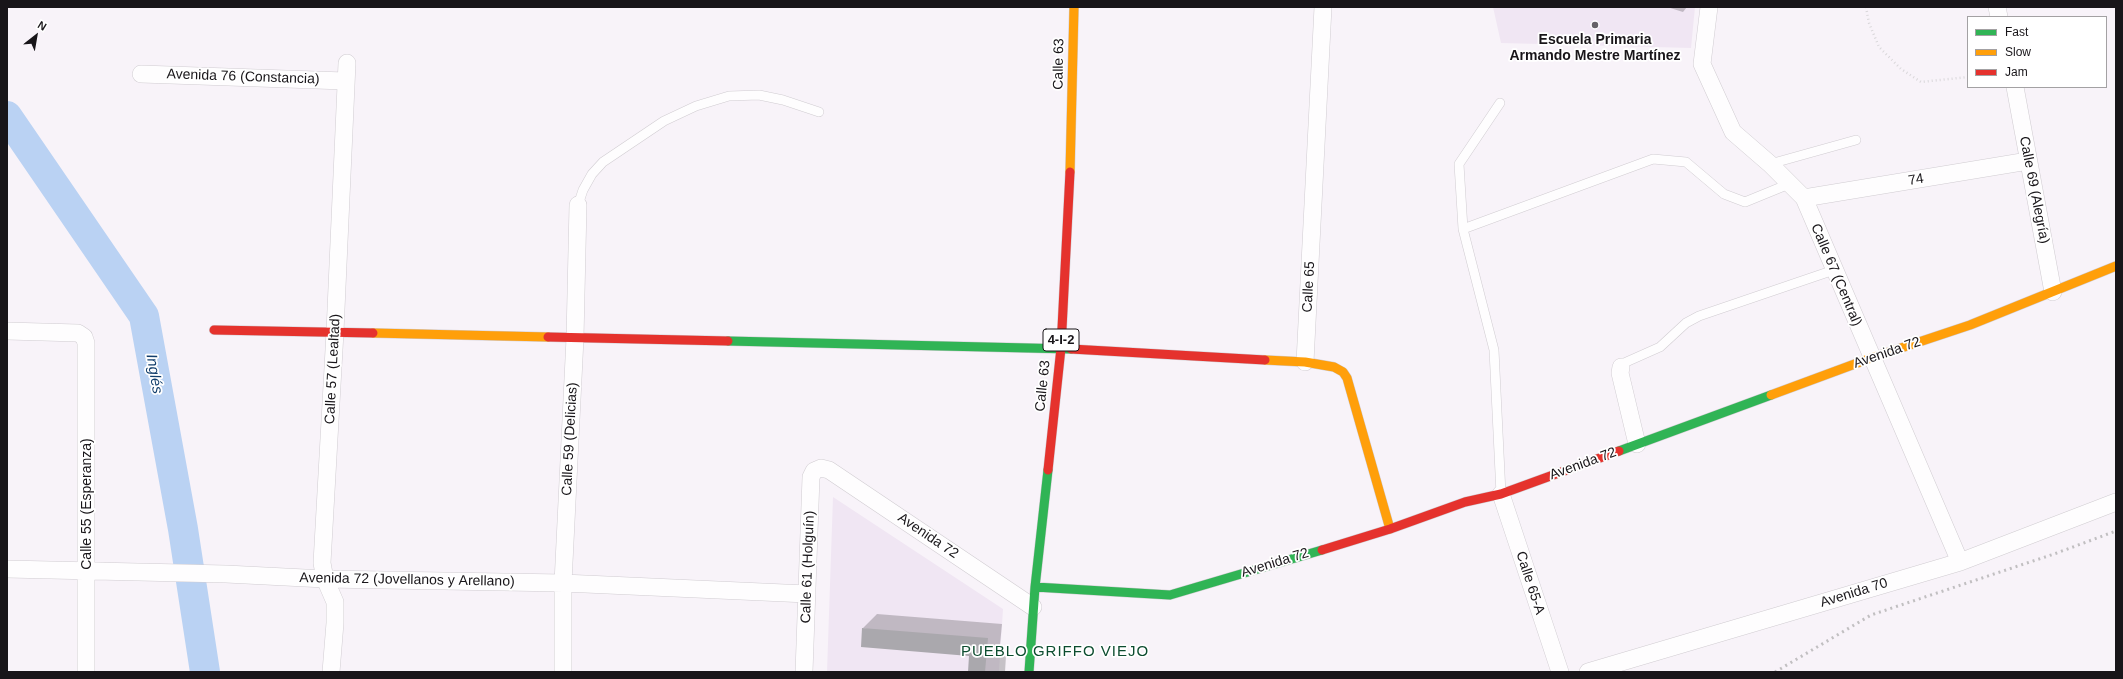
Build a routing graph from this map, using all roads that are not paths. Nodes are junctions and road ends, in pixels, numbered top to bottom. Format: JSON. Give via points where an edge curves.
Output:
{"nodes":[{"id":1,"x":1074,"y":7,"type":"edge"},
{"id":2,"x":1323,"y":7,"type":"edge"},
{"id":3,"x":1709,"y":7,"type":"edge"},
{"id":4,"x":347,"y":63,"type":"dead end"},
{"id":5,"x":141,"y":74,"type":"dead end"},
{"id":6,"x":345,"y":81,"type":"junction"},
{"id":7,"x":2015,"y":88,"type":"edge"},
{"id":8,"x":1500,"y":103,"type":"dead end"},
{"id":9,"x":819,"y":112,"type":"dead end"},
{"id":10,"x":1856,"y":140,"type":"dead end"},
{"id":11,"x":2028,"y":161,"type":"junction"},
{"id":12,"x":1770,"y":164,"type":"junction"},
{"id":13,"x":1788,"y":184,"type":"junction"},
{"id":14,"x":1804,"y":198,"type":"junction"},
{"id":15,"x":578,"y":206,"type":"joint"},
{"id":16,"x":1462,"y":229,"type":"junction"},
{"id":17,"x":2116,"y":266,"type":"edge"},
{"id":18,"x":1834,"y":270,"type":"junction"},
{"id":19,"x":2053,"y":292,"type":"junction"},
{"id":20,"x":214,"y":330,"type":"dead end"},
{"id":21,"x":7,"y":331,"type":"edge"},
{"id":22,"x":335,"y":332,"type":"junction"},
{"id":23,"x":575,"y":338,"type":"junction"},
{"id":24,"x":1061,"y":348,"type":"junction"},
{"id":25,"x":1871,"y":358,"type":"junction"},
{"id":26,"x":1304,"y":362,"type":"junction"},
{"id":27,"x":1621,"y":367,"type":"joint"},
{"id":28,"x":1637,"y":444,"type":"junction"},
{"id":29,"x":821,"y":468,"type":"joint"},
{"id":30,"x":1501,"y":494,"type":"junction"},
{"id":31,"x":2116,"y":502,"type":"edge"},
{"id":32,"x":1390,"y":529,"type":"junction"},
{"id":33,"x":1960,"y":562,"type":"junction"},
{"id":34,"x":7,"y":569,"type":"edge"},
{"id":35,"x":88,"y":572,"type":"junction"},
{"id":36,"x":324,"y":579,"type":"junction"},
{"id":37,"x":563,"y":583,"type":"junction"},
{"id":38,"x":1035,"y":587,"type":"junction"},
{"id":39,"x":807,"y":594,"type":"junction"},
{"id":40,"x":1033,"y":607,"type":"junction"},
{"id":41,"x":86,"y":672,"type":"edge"},
{"id":42,"x":331,"y":672,"type":"edge"},
{"id":43,"x":563,"y":672,"type":"edge"},
{"id":44,"x":804,"y":672,"type":"edge"},
{"id":45,"x":1029,"y":672,"type":"edge"},
{"id":46,"x":1560,"y":672,"type":"edge"},
{"id":47,"x":1588,"y":672,"type":"edge"}],
"edges":[{"from":1,"to":24,"type":"street","name":"Calle 63","number":"4-I-2","via":[[1072,128]]},
{"from":2,"to":26,"type":"street","name":"Calle 65"},
{"from":3,"to":12,"type":"street","name":"Calle 67 (Central)","via":[[1702,64],[1733,132]]},
{"from":4,"to":6,"type":"street","name":"Calle 57 (Lealtad)"},
{"from":5,"to":6,"type":"street","name":"Avenida 76 (Constancia)"},
{"from":6,"to":22,"type":"street","name":"Calle 57 (Lealtad)"},
{"from":7,"to":11,"type":"street","name":"Calle 69 (Alegría)"},
{"from":8,"to":16,"type":"lane","via":[[1459,164]]},
{"from":9,"to":15,"type":"lane","via":[[759,95],[729,96],[696,106],[664,121],[603,162],[592,174]]},
{"from":10,"to":12,"type":"lane"},
{"from":11,"to":14,"type":"street","name":"74"},
{"from":11,"to":19,"type":"street","name":"Calle 69 (Alegría)"},
{"from":12,"to":13,"type":"street","name":"Calle 67 (Central)"},
{"from":13,"to":14,"type":"street","name":"Calle 67 (Central)"},
{"from":13,"to":16,"type":"lane","via":[[1745,202],[1724,194],[1686,162],[1652,159]]},
{"from":14,"to":18,"type":"street","name":"Calle 67 (Central)"},
{"from":15,"to":23,"type":"street","name":"Calle 59 (Delicias)"},
{"from":16,"to":30,"type":"lane","via":[[1494,350]]},
{"from":17,"to":19,"type":"street","name":"Avenida 72"},
{"from":18,"to":25,"type":"street","name":"Calle 67 (Central)"},
{"from":18,"to":27,"type":"lane","via":[[1699,316],[1686,323],[1660,347],[1624,363]]},
{"from":19,"to":25,"type":"street","name":"Avenida 72","via":[[1970,325]]},
{"from":20,"to":22,"type":"street"},
{"from":21,"to":35,"type":"street","name":"Calle 55 (Esperanza)","via":[[78,333],[84,337]]},
{"from":22,"to":23,"type":"street"},
{"from":22,"to":36,"type":"street","name":"Calle 57 (Lealtad)","via":[[322,563]]},
{"from":23,"to":24,"type":"street"},
{"from":23,"to":37,"type":"street","name":"Calle 59 (Delicias)"},
{"from":24,"to":26,"type":"street"},
{"from":24,"to":38,"type":"street","name":"Calle 63","number":"4-I-2"},
{"from":25,"to":28,"type":"street","name":"Avenida 72"},
{"from":25,"to":33,"type":"street","name":"Calle 67 (Central)"},
{"from":26,"to":32,"type":"street","via":[[1334,367],[1347,378]]},
{"from":27,"to":28,"type":"street","via":[[1620,373]]},
{"from":28,"to":30,"type":"street","name":"Avenida 72"},
{"from":29,"to":39,"type":"street","name":"Calle 61 (Holguín)","via":[[814,471],[811,477]]},
{"from":29,"to":40,"type":"street","name":"Avenida 72","via":[[829,470]]},
{"from":30,"to":32,"type":"street","name":"Avenida 72","via":[[1465,502]]},
{"from":30,"to":46,"type":"street","name":"Calle 65-A"},
{"from":31,"to":33,"type":"street","name":"Avenida 70"},
{"from":32,"to":38,"type":"street","name":"Avenida 72","via":[[1170,595]]},
{"from":33,"to":47,"type":"street","name":"Avenida 70"},
{"from":34,"to":35,"type":"street","name":"Avenida 72 (Jovellanos y Arellano)"},
{"from":35,"to":36,"type":"street","name":"Avenida 72 (Jovellanos y Arellano)","via":[[226,574]]},
{"from":35,"to":41,"type":"street","name":"Calle 55 (Esperanza)"},
{"from":36,"to":37,"type":"street","name":"Avenida 72 (Jovellanos y Arellano)"},
{"from":36,"to":42,"type":"street","name":"Calle 57 (Lealtad)","via":[[335,602]]},
{"from":37,"to":39,"type":"street","name":"Avenida 72 (Jovellanos y Arellano)"},
{"from":37,"to":43,"type":"street","name":"Calle 59 (Delicias)"},
{"from":38,"to":40,"type":"street","name":"Calle 63","number":"4-I-2"},
{"from":39,"to":44,"type":"street","name":"Calle 61 (Holguín)"},
{"from":40,"to":45,"type":"street","name":"Calle 63","number":"4-I-2"}]}
